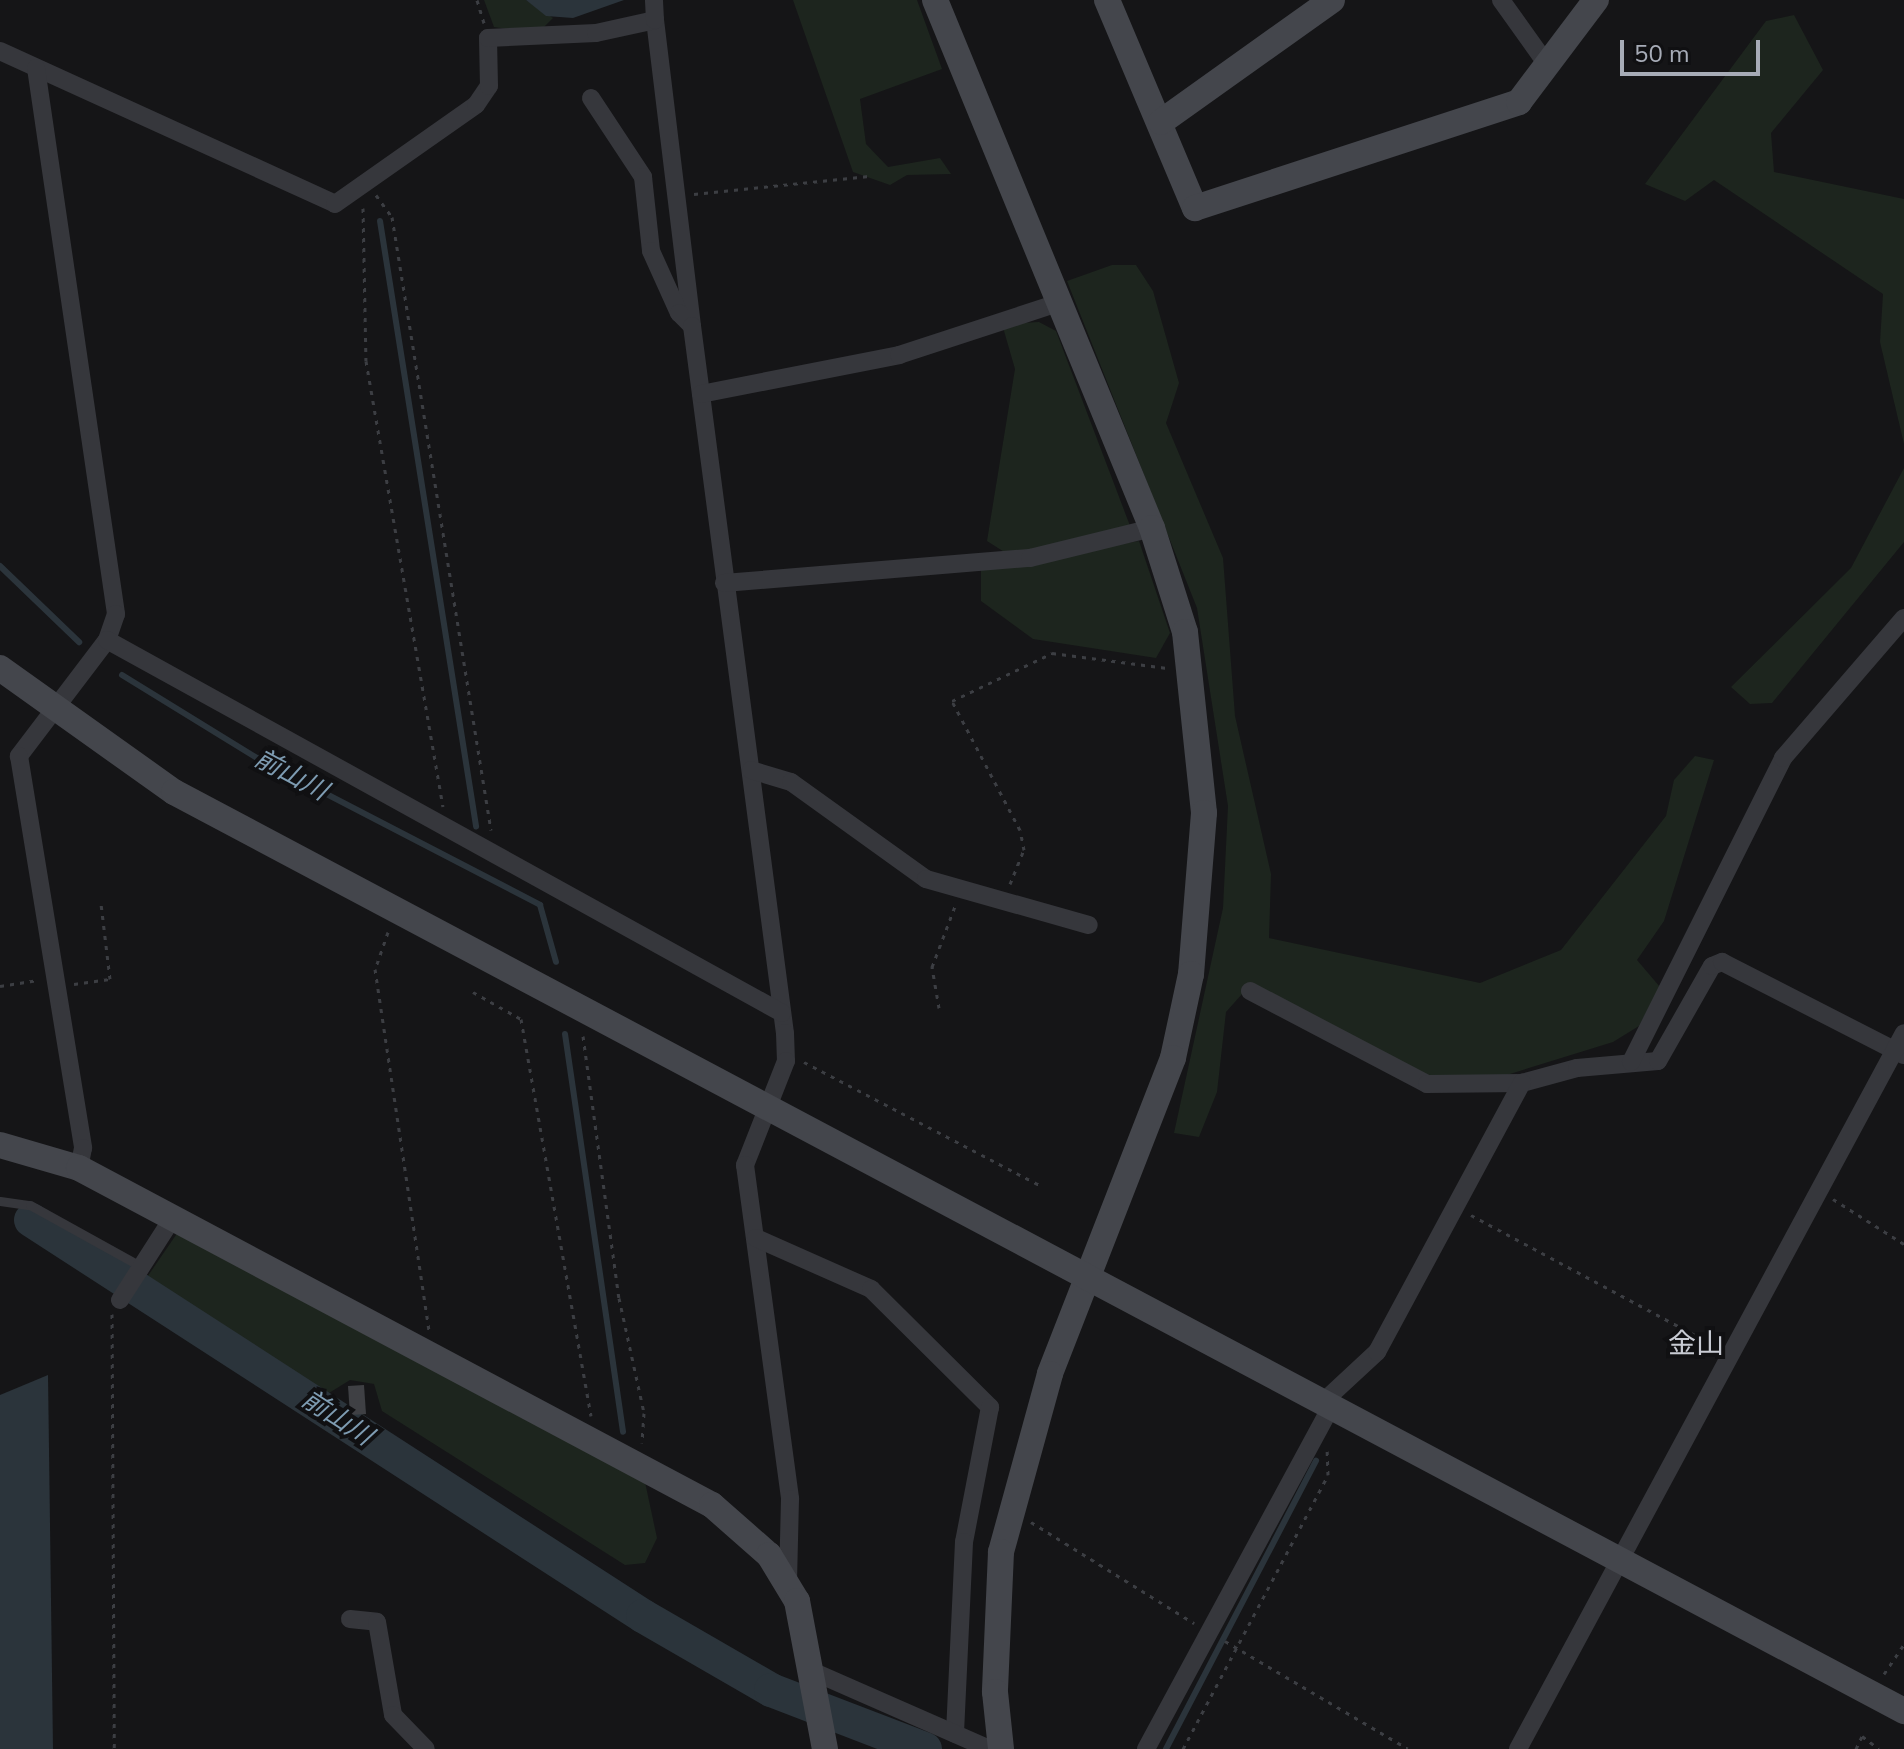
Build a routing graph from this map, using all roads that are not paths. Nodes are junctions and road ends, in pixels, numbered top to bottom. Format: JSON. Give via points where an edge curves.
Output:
{"nodes":[{"id":1,"x":654,"y":0,"type":"edge"},
{"id":2,"x":935,"y":0,"type":"edge"},
{"id":3,"x":1107,"y":0,"type":"edge"},
{"id":4,"x":1332,"y":0,"type":"edge"},
{"id":5,"x":1501,"y":0,"type":"edge"},
{"id":6,"x":1596,"y":0,"type":"edge"},
{"id":7,"x":655,"y":20,"type":"junction"},
{"id":8,"x":0,"y":51,"type":"edge"},
{"id":9,"x":1548,"y":66,"type":"junction"},
{"id":10,"x":36,"y":68,"type":"junction"},
{"id":11,"x":591,"y":98,"type":"dead end"},
{"id":12,"x":1161,"y":122,"type":"junction"},
{"id":13,"x":1055,"y":304,"type":"junction"},
{"id":14,"x":692,"y":326,"type":"junction"},
{"id":15,"x":701,"y":394,"type":"junction"},
{"id":16,"x":1152,"y":528,"type":"junction"},
{"id":17,"x":724,"y":583,"type":"junction"},
{"id":18,"x":1904,"y":618,"type":"edge"},
{"id":19,"x":107,"y":640,"type":"junction"},
{"id":20,"x":0,"y":668,"type":"edge"},
{"id":21,"x":49,"y":707,"type":"junction"},
{"id":22,"x":751,"y":770,"type":"junction"},
{"id":23,"x":1089,"y":925,"type":"dead end"},
{"id":24,"x":1250,"y":991,"type":"dead end"},
{"id":25,"x":782,"y":1013,"type":"junction"},
{"id":26,"x":1904,"y":1033,"type":"edge"},
{"id":27,"x":1899,"y":1053,"type":"edge"},
{"id":28,"x":1631,"y":1062,"type":"junction"},
{"id":29,"x":1522,"y":1083,"type":"junction"},
{"id":30,"x":767,"y":1107,"type":"junction"},
{"id":31,"x":0,"y":1145,"type":"edge"},
{"id":32,"x":79,"y":1168,"type":"junction"},
{"id":33,"x":0,"y":1201,"type":"edge"},
{"id":34,"x":172,"y":1219,"type":"junction"},
{"id":35,"x":756,"y":1238,"type":"junction"},
{"id":36,"x":139,"y":1272,"type":"junction"},
{"id":37,"x":1091,"y":1276,"type":"junction"},
{"id":38,"x":120,"y":1300,"type":"road end"},
{"id":39,"x":1324,"y":1413,"type":"junction"},
{"id":40,"x":1619,"y":1560,"type":"junction"},
{"id":41,"x":788,"y":1582,"type":"junction"},
{"id":42,"x":350,"y":1619,"type":"dead end"},
{"id":43,"x":815,"y":1679,"type":"junction"},
{"id":44,"x":1904,"y":1710,"type":"edge"},
{"id":45,"x":955,"y":1734,"type":"junction"},
{"id":46,"x":824,"y":1743,"type":"edge"},
{"id":47,"x":996,"y":1743,"type":"edge"},
{"id":48,"x":426,"y":1749,"type":"edge"},
{"id":49,"x":1146,"y":1749,"type":"edge"},
{"id":50,"x":1518,"y":1749,"type":"edge"}],
"edges":[{"from":1,"to":7,"type":"street"},
{"from":2,"to":13,"type":"street"},
{"from":3,"to":12,"type":"street"},
{"from":4,"to":12,"type":"street"},
{"from":5,"to":9,"type":"street"},
{"from":6,"to":9,"type":"street"},
{"from":7,"to":10,"type":"street","via":[[596,33],[488,38],[484,96],[364,184],[330,202]]},
{"from":7,"to":14,"type":"street"},
{"from":8,"to":10,"type":"street"},
{"from":9,"to":12,"type":"street","via":[[1519,102],[1195,208]]},
{"from":10,"to":19,"type":"street","via":[[116,614]]},
{"from":11,"to":14,"type":"street","via":[[643,177],[651,251],[679,313]]},
{"from":13,"to":15,"type":"street","via":[[899,355]]},
{"from":13,"to":16,"type":"street"},
{"from":14,"to":15,"type":"street"},
{"from":15,"to":17,"type":"street"},
{"from":16,"to":17,"type":"street","via":[[1030,558]]},
{"from":16,"to":37,"type":"street","via":[[1191,668],[1204,813],[1191,974],[1146,1142]]},
{"from":17,"to":22,"type":"street"},
{"from":18,"to":28,"type":"street","via":[[1783,758]]},
{"from":19,"to":21,"type":"street"},
{"from":19,"to":25,"type":"street"},
{"from":20,"to":21,"type":"street"},
{"from":21,"to":30,"type":"street","via":[[174,792]]},
{"from":21,"to":32,"type":"street","via":[[19,756],[83,1148]]},
{"from":22,"to":23,"type":"street","via":[[791,782],[910,872]]},
{"from":22,"to":25,"type":"street"},
{"from":24,"to":29,"type":"street","via":[[1427,1084]]},
{"from":25,"to":30,"type":"street","via":[[786,1061]]},
{"from":26,"to":27,"type":"street"},
{"from":27,"to":28,"type":"street","via":[[1717,962],[1662,1058]]},
{"from":27,"to":40,"type":"street","via":[[1819,1189]]},
{"from":28,"to":29,"type":"street"},
{"from":29,"to":39,"type":"street","via":[[1459,1209],[1377,1352]]},
{"from":30,"to":35,"type":"street","via":[[745,1165]]},
{"from":30,"to":37,"type":"street"},
{"from":31,"to":32,"type":"street"},
{"from":32,"to":34,"type":"street"},
{"from":33,"to":36,"type":"lane","via":[[30,1205]]},
{"from":34,"to":36,"type":"street"},
{"from":34,"to":41,"type":"street","via":[[712,1505]]},
{"from":35,"to":41,"type":"street","via":[[790,1499]]},
{"from":35,"to":45,"type":"street","via":[[871,1289],[990,1407],[964,1542]]},
{"from":36,"to":38,"type":"street"},
{"from":37,"to":39,"type":"street"},
{"from":37,"to":47,"type":"street","via":[[1050,1374],[1001,1552]]},
{"from":39,"to":40,"type":"street"},
{"from":39,"to":49,"type":"street"},
{"from":40,"to":44,"type":"street"},
{"from":40,"to":50,"type":"street"},
{"from":41,"to":43,"type":"street"},
{"from":42,"to":48,"type":"street","via":[[377,1622],[393,1715]]},
{"from":43,"to":45,"type":"street"},
{"from":43,"to":46,"type":"street"},
{"from":45,"to":47,"type":"street"}]}
